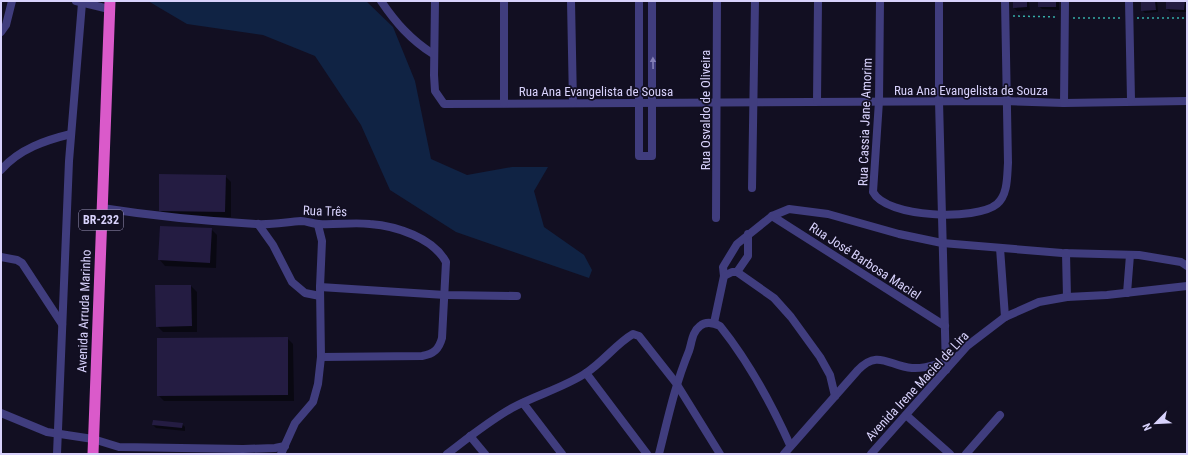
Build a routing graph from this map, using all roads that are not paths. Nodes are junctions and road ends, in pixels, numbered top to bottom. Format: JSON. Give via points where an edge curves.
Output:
{"nodes":[{"id":1,"x":12,"y":1,"type":"edge"},
{"id":2,"x":381,"y":1,"type":"edge"},
{"id":3,"x":435,"y":1,"type":"edge"},
{"id":4,"x":504,"y":1,"type":"edge"},
{"id":5,"x":571,"y":1,"type":"edge"},
{"id":6,"x":639,"y":1,"type":"edge"},
{"id":7,"x":652,"y":1,"type":"edge"},
{"id":8,"x":717,"y":1,"type":"edge"},
{"id":9,"x":755,"y":1,"type":"edge"},
{"id":10,"x":818,"y":1,"type":"edge"},
{"id":11,"x":880,"y":1,"type":"edge"},
{"id":12,"x":939,"y":1,"type":"edge"},
{"id":13,"x":1005,"y":1,"type":"edge"},
{"id":14,"x":1065,"y":1,"type":"edge"},
{"id":15,"x":1129,"y":1,"type":"edge"},
{"id":16,"x":79,"y":2,"type":"edge"},
{"id":17,"x":110,"y":5,"type":"edge"},
{"id":18,"x":1,"y":32,"type":"edge"},
{"id":19,"x":433,"y":54,"type":"junction"},
{"id":20,"x":1131,"y":100,"type":"junction"},
{"id":21,"x":754,"y":101,"type":"junction"},
{"id":22,"x":817,"y":101,"type":"junction"},
{"id":23,"x":879,"y":101,"type":"junction"},
{"id":24,"x":939,"y":101,"type":"junction"},
{"id":25,"x":1005,"y":101,"type":"junction"},
{"id":26,"x":1187,"y":101,"type":"edge"},
{"id":27,"x":640,"y":102,"type":"junction"},
{"id":28,"x":654,"y":102,"type":"junction"},
{"id":29,"x":717,"y":102,"type":"junction"},
{"id":30,"x":504,"y":103,"type":"junction"},
{"id":31,"x":573,"y":103,"type":"junction"},
{"id":32,"x":1064,"y":103,"type":"junction"},
{"id":33,"x":71,"y":134,"type":"junction"},
{"id":34,"x":1,"y":170,"type":"edge"},
{"id":35,"x":752,"y":188,"type":"dead end"},
{"id":36,"x":102,"y":208,"type":"junction"},
{"id":37,"x":942,"y":215,"type":"junction"},
{"id":38,"x":772,"y":216,"type":"junction"},
{"id":39,"x":716,"y":218,"type":"dead end"},
{"id":40,"x":258,"y":224,"type":"junction"},
{"id":41,"x":318,"y":224,"type":"junction"},
{"id":42,"x":748,"y":234,"type":"junction"},
{"id":43,"x":942,"y":243,"type":"junction"},
{"id":44,"x":1000,"y":248,"type":"junction"},
{"id":45,"x":1066,"y":253,"type":"junction"},
{"id":46,"x":1130,"y":255,"type":"junction"},
{"id":47,"x":1,"y":258,"type":"edge"},
{"id":48,"x":1187,"y":266,"type":"edge"},
{"id":49,"x":738,"y":272,"type":"junction"},
{"id":50,"x":724,"y":276,"type":"junction"},
{"id":51,"x":1187,"y":286,"type":"edge"},
{"id":52,"x":320,"y":287,"type":"junction"},
{"id":53,"x":1127,"y":293,"type":"junction"},
{"id":54,"x":445,"y":295,"type":"junction"},
{"id":55,"x":320,"y":296,"type":"junction"},
{"id":56,"x":517,"y":296,"type":"dead end"},
{"id":57,"x":1067,"y":298,"type":"junction"},
{"id":58,"x":1005,"y":318,"type":"junction"},
{"id":59,"x":714,"y":323,"type":"junction"},
{"id":60,"x":62,"y":324,"type":"junction"},
{"id":61,"x":945,"y":326,"type":"junction"},
{"id":62,"x":321,"y":357,"type":"junction"},
{"id":63,"x":946,"y":366,"type":"junction"},
{"id":64,"x":586,"y":374,"type":"junction"},
{"id":65,"x":676,"y":383,"type":"junction"},
{"id":66,"x":835,"y":396,"type":"junction"},
{"id":67,"x":523,"y":403,"type":"junction"},
{"id":68,"x":1,"y":413,"type":"edge"},
{"id":69,"x":906,"y":415,"type":"junction"},
{"id":70,"x":1000,"y":415,"type":"dead end"},
{"id":71,"x":58,"y":434,"type":"junction"},
{"id":72,"x":470,"y":436,"type":"junction"},
{"id":73,"x":93,"y":439,"type":"junction"},
{"id":74,"x":790,"y":445,"type":"junction"},
{"id":75,"x":285,"y":446,"type":"junction"},
{"id":76,"x":57,"y":454,"type":"edge"},
{"id":77,"x":93,"y":454,"type":"edge"},
{"id":78,"x":281,"y":454,"type":"edge"},
{"id":79,"x":447,"y":454,"type":"edge"},
{"id":80,"x":485,"y":454,"type":"edge"},
{"id":81,"x":562,"y":454,"type":"edge"},
{"id":82,"x":647,"y":454,"type":"edge"},
{"id":83,"x":659,"y":454,"type":"edge"},
{"id":84,"x":720,"y":454,"type":"edge"},
{"id":85,"x":784,"y":454,"type":"edge"},
{"id":86,"x":871,"y":454,"type":"edge"},
{"id":87,"x":950,"y":454,"type":"edge"},
{"id":88,"x":966,"y":454,"type":"edge"}],
"edges":[{"from":1,"to":18,"type":"street","via":[[6,25]]},
{"from":2,"to":19,"type":"street","via":[[394,21],[415,42]]},
{"from":3,"to":19,"type":"street"},
{"from":4,"to":30,"type":"street"},
{"from":5,"to":31,"type":"street"},
{"from":6,"to":27,"type":"street"},
{"from":28,"to":7,"type":"street","one_way":true},
{"from":8,"to":29,"type":"street","name":"Rua Osvaldo de Oliveira"},
{"from":9,"to":21,"type":"street"},
{"from":10,"to":22,"type":"street"},
{"from":11,"to":23,"type":"street","name":"Rua Cassia Jane Amorim"},
{"from":12,"to":24,"type":"street"},
{"from":13,"to":25,"type":"street","name":"Rua Cassia Jane Amorim"},
{"from":14,"to":32,"type":"street"},
{"from":15,"to":20,"type":"street"},
{"from":16,"to":17,"type":"street"},
{"from":16,"to":33,"type":"street"},
{"from":17,"to":36,"type":"highway","name":"Avenida Arruda Marinho","number":"BR-232"},
{"from":19,"to":30,"type":"street","name":"Rua Ana Evangelista de Sousa","via":[[435,91],[444,104]]},
{"from":20,"to":26,"type":"street","name":"Rua Ana Evangelista de Souza"},
{"from":20,"to":32,"type":"street","name":"Rua Ana Evangelista de Souza"},
{"from":21,"to":22,"type":"street","name":"Rua Ana Evangelista de Souza"},
{"from":21,"to":29,"type":"street","name":"Rua Ana Evangelista de Sousa"},
{"from":21,"to":35,"type":"street"},
{"from":22,"to":23,"type":"street","name":"Rua Ana Evangelista de Souza"},
{"from":23,"to":24,"type":"street","name":"Rua Ana Evangelista de Souza"},
{"from":23,"to":37,"type":"street","name":"Rua Cassia Jane Amorim","via":[[873,187],[876,197],[885,204]]},
{"from":24,"to":25,"type":"street","name":"Rua Ana Evangelista de Souza"},
{"from":24,"to":37,"type":"street"},
{"from":25,"to":32,"type":"street","name":"Rua Ana Evangelista de Souza"},
{"from":25,"to":37,"type":"street","name":"Rua Cassia Jane Amorim","via":[[1008,163],[1003,195],[998,203],[986,211]]},
{"from":27,"to":28,"type":"street","name":"Rua Ana Evangelista de Sousa"},
{"from":27,"to":28,"type":"street","via":[[640,156],[652,156]]},
{"from":27,"to":31,"type":"street","name":"Rua Ana Evangelista de Sousa"},
{"from":28,"to":29,"type":"street","name":"Rua Ana Evangelista de Sousa"},
{"from":29,"to":39,"type":"street","name":"Rua Osvaldo de Oliveira"},
{"from":30,"to":31,"type":"street","name":"Rua Ana Evangelista de Sousa"},
{"from":33,"to":34,"type":"street","via":[[28,149]]},
{"from":33,"to":60,"type":"street"},
{"from":36,"to":40,"type":"street","name":"Rua Três","via":[[140,214]]},
{"from":36,"to":73,"type":"highway","name":"Avenida Arruda Marinho","number":"BR-232"},
{"from":37,"to":43,"type":"street"},
{"from":38,"to":42,"type":"street"},
{"from":38,"to":43,"type":"street","via":[[789,209],[828,214],[898,234]]},
{"from":38,"to":61,"type":"street","name":"Rua José Barbosa Maciel"},
{"from":40,"to":41,"type":"street","name":"Rua Três","via":[[302,221]]},
{"from":40,"to":55,"type":"street","via":[[273,245],[292,282],[305,293]]},
{"from":41,"to":52,"type":"street","via":[[322,241]]},
{"from":41,"to":54,"type":"street","name":"Rua Três","via":[[370,224],[389,227],[427,242],[446,262]]},
{"from":42,"to":49,"type":"street","via":[[748,256]]},
{"from":42,"to":50,"type":"street","via":[[736,244],[723,267]]},
{"from":43,"to":44,"type":"street"},
{"from":43,"to":61,"type":"street"},
{"from":44,"to":45,"type":"street"},
{"from":44,"to":58,"type":"street"},
{"from":45,"to":46,"type":"street"},
{"from":45,"to":57,"type":"street"},
{"from":46,"to":48,"type":"street","via":[[1181,262]]},
{"from":46,"to":53,"type":"street"},
{"from":47,"to":60,"type":"street","via":[[17,260],[22,264]]},
{"from":49,"to":50,"type":"street"},
{"from":49,"to":66,"type":"street","via":[[774,298],[791,317],[820,357],[830,375]]},
{"from":50,"to":59,"type":"street"},
{"from":51,"to":53,"type":"street","name":"Avenida Irene Maciel de Lira"},
{"from":52,"to":54,"type":"street"},
{"from":52,"to":55,"type":"street"},
{"from":53,"to":57,"type":"street","name":"Avenida Irene Maciel de Lira"},
{"from":54,"to":56,"type":"street"},
{"from":54,"to":62,"type":"street","name":"Rua Três","via":[[442,338],[440,346],[435,351],[422,356]]},
{"from":55,"to":62,"type":"street"},
{"from":57,"to":58,"type":"street","name":"Avenida Irene Maciel de Lira","via":[[1039,302]]},
{"from":58,"to":63,"type":"street","name":"Avenida Irene Maciel de Lira","via":[[967,346]]},
{"from":59,"to":65,"type":"street","via":[[701,324],[694,333]]},
{"from":59,"to":74,"type":"street","via":[[720,326],[749,366]]},
{"from":60,"to":71,"type":"street"},
{"from":61,"to":63,"type":"street"},
{"from":62,"to":75,"type":"street","via":[[313,402],[295,423]]},
{"from":63,"to":66,"type":"street","via":[[914,368],[880,359],[869,361]]},
{"from":63,"to":69,"type":"street","name":"Avenida Irene Maciel de Lira"},
{"from":64,"to":65,"type":"street","via":[[630,336],[636,335]]},
{"from":64,"to":67,"type":"street"},
{"from":64,"to":82,"type":"street"},
{"from":65,"to":83,"type":"street"},
{"from":65,"to":84,"type":"street"},
{"from":66,"to":74,"type":"street"},
{"from":67,"to":72,"type":"street"},
{"from":67,"to":81,"type":"street"},
{"from":68,"to":71,"type":"street"},
{"from":69,"to":86,"type":"street","name":"Avenida Irene Maciel de Lira"},
{"from":69,"to":87,"type":"street"},
{"from":70,"to":88,"type":"street"},
{"from":71,"to":73,"type":"street"},
{"from":71,"to":76,"type":"street"},
{"from":72,"to":79,"type":"street"},
{"from":72,"to":80,"type":"street"},
{"from":73,"to":75,"type":"street","via":[[119,447],[243,449]]},
{"from":73,"to":77,"type":"highway","name":"Avenida Arruda Marinho","number":"BR-232"},
{"from":74,"to":85,"type":"street"},
{"from":75,"to":78,"type":"street"}]}
